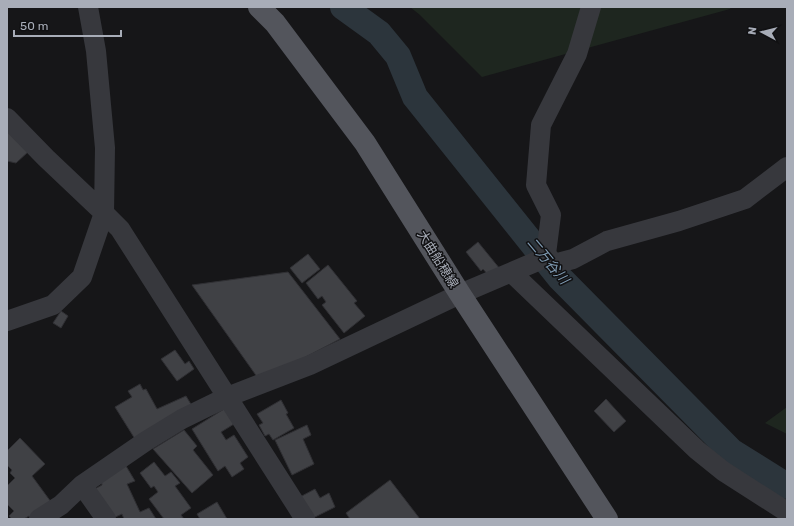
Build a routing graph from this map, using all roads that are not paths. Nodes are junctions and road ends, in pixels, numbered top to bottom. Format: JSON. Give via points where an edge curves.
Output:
{"nodes":[{"id":1,"x":88,"y":7,"type":"edge"},
{"id":2,"x":259,"y":7,"type":"edge"},
{"id":3,"x":590,"y":7,"type":"edge"},
{"id":4,"x":7,"y":118,"type":"edge"},
{"id":5,"x":787,"y":167,"type":"edge"},
{"id":6,"x":104,"y":213,"type":"junction"},
{"id":7,"x":546,"y":254,"type":"junction"},
{"id":8,"x":512,"y":273,"type":"junction"},
{"id":9,"x":460,"y":294,"type":"junction"},
{"id":10,"x":7,"y":321,"type":"edge"},
{"id":11,"x":227,"y":397,"type":"junction"},
{"id":12,"x":82,"y":485,"type":"junction"},
{"id":13,"x":787,"y":512,"type":"edge"},
{"id":14,"x":40,"y":519,"type":"edge"},
{"id":15,"x":106,"y":519,"type":"edge"},
{"id":16,"x":305,"y":519,"type":"edge"},
{"id":17,"x":608,"y":519,"type":"edge"}],
"edges":[{"from":1,"to":6,"type":"street","via":[[96,51],[105,148]]},
{"from":2,"to":9,"type":"main road","name":"大曲船穂線","via":[[275,23],[365,144]]},
{"from":3,"to":7,"type":"street","via":[[577,54],[541,125],[536,185],[551,215]]},
{"from":4,"to":6,"type":"street"},
{"from":5,"to":7,"type":"street","via":[[745,199],[679,222],[607,241],[573,259],[554,264]]},
{"from":6,"to":10,"type":"street","via":[[82,277],[53,305]]},
{"from":6,"to":11,"type":"street","via":[[124,235]]},
{"from":7,"to":8,"type":"street","via":[[540,260]]},
{"from":8,"to":9,"type":"street"},
{"from":8,"to":13,"type":"street","via":[[697,450],[723,471]]},
{"from":9,"to":11,"type":"street","via":[[310,365]]},
{"from":9,"to":17,"type":"main road","name":"大曲船穂線"},
{"from":11,"to":12,"type":"street","via":[[182,419]]},
{"from":11,"to":16,"type":"street"},
{"from":12,"to":14,"type":"street","via":[[61,505]]},
{"from":12,"to":15,"type":"street"}]}
